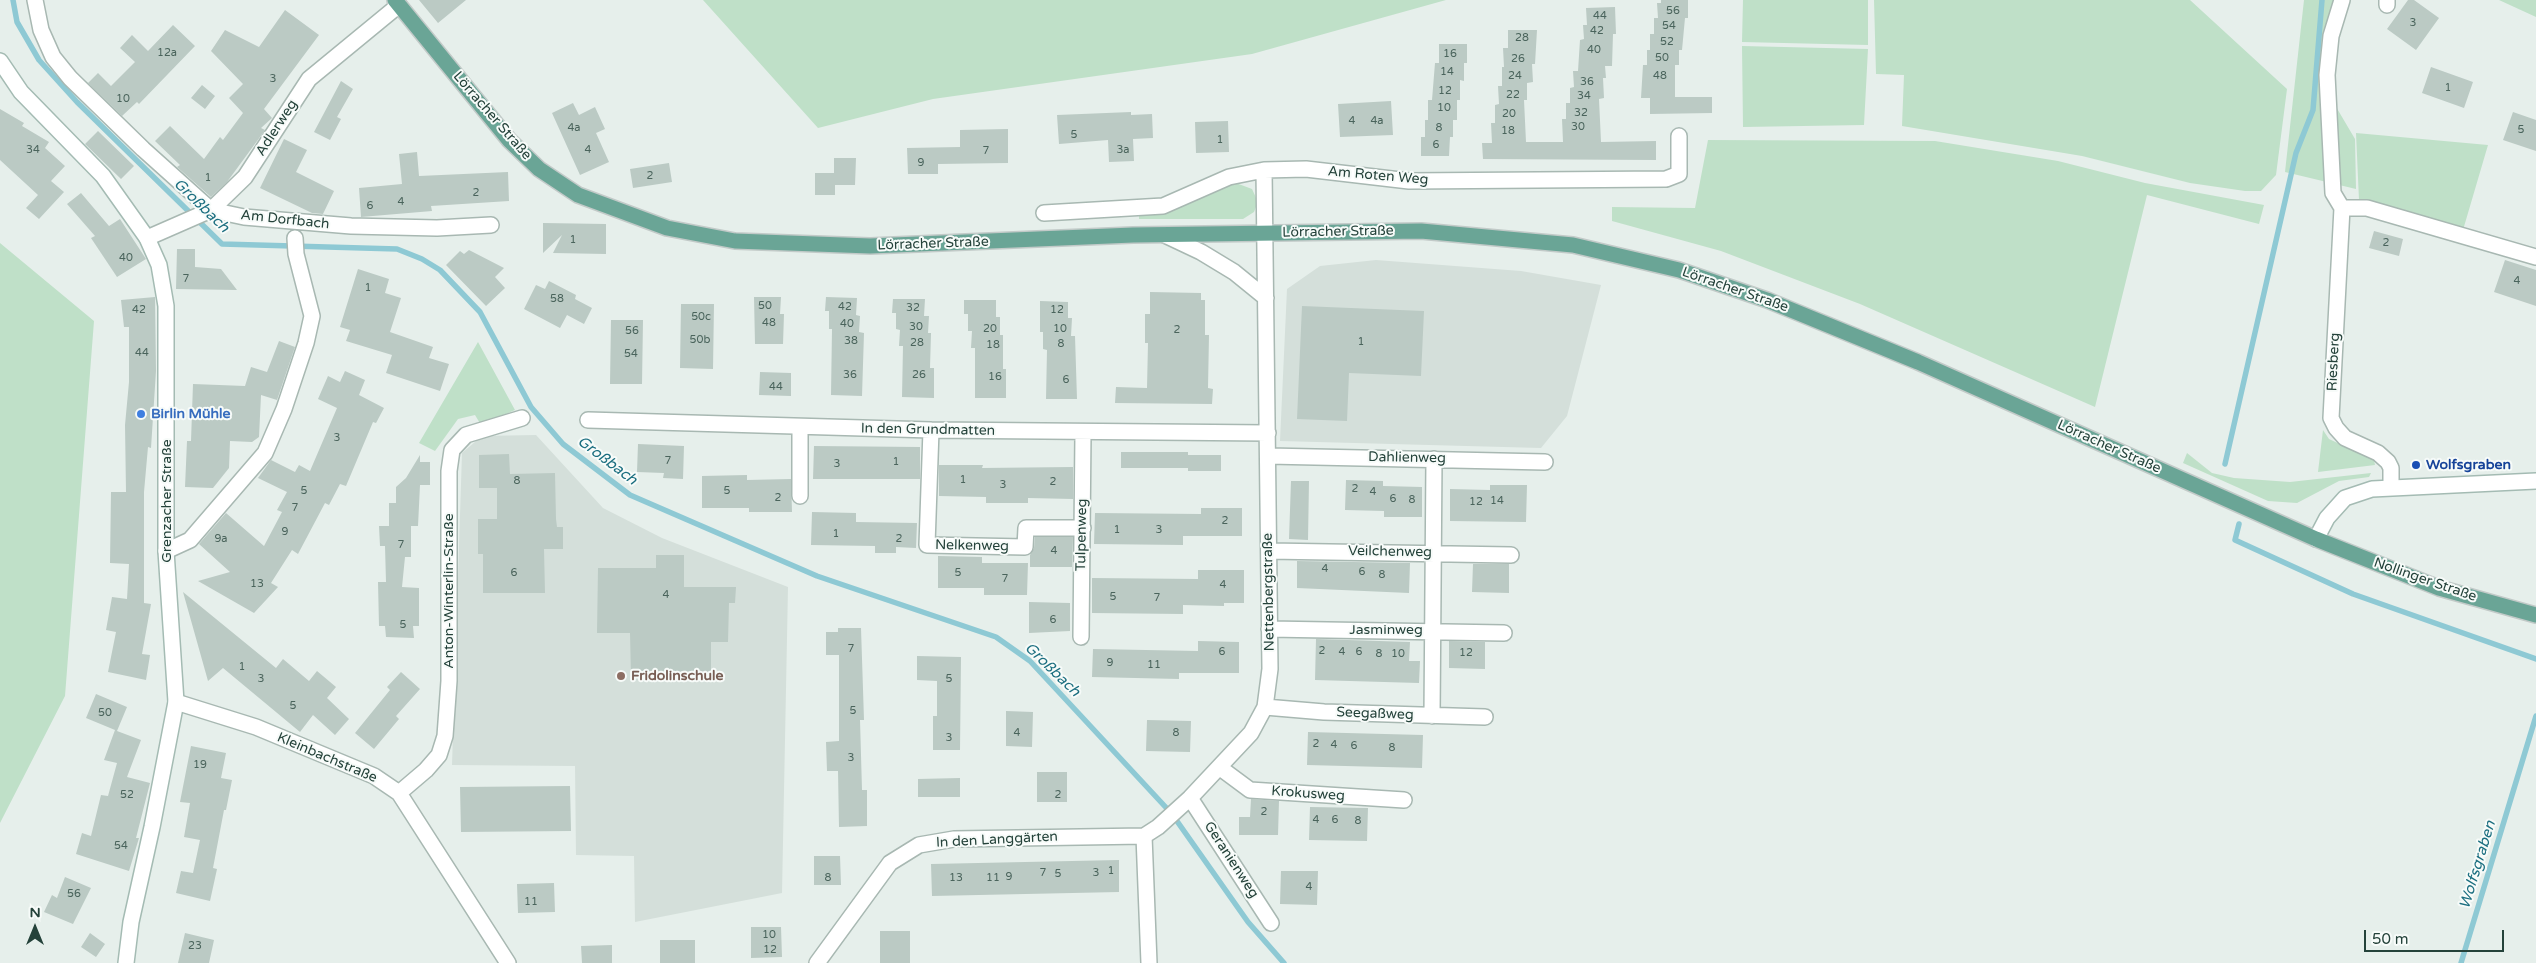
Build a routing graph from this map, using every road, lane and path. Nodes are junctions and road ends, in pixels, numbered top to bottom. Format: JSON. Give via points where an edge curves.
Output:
{"nodes":[{"id":1,"x":35,"y":0,"type":"edge"},
{"id":2,"x":2342,"y":0,"type":"edge"},
{"id":3,"x":397,"y":3,"type":"edge"},
{"id":4,"x":0,"y":61,"type":"edge"},
{"id":5,"x":1679,"y":136,"type":"dead end"},
{"id":6,"x":1264,"y":170,"type":"junction"},
{"id":7,"x":2342,"y":208,"type":"junction"},
{"id":8,"x":207,"y":213,"type":"junction"},
{"id":9,"x":1044,"y":213,"type":"dead end"},
{"id":10,"x":490,"y":225,"type":"dead end"},
{"id":11,"x":1266,"y":234,"type":"junction"},
{"id":12,"x":1165,"y":235,"type":"junction"},
{"id":13,"x":147,"y":238,"type":"junction"},
{"id":14,"x":295,"y":238,"type":"dead end"},
{"id":15,"x":2536,"y":257,"type":"edge"},
{"id":16,"x":1266,"y":298,"type":"junction"},
{"id":17,"x":522,"y":418,"type":"dead end"},
{"id":18,"x":588,"y":420,"type":"dead end"},
{"id":19,"x":800,"y":427,"type":"junction"},
{"id":20,"x":931,"y":430,"type":"junction"},
{"id":21,"x":1083,"y":433,"type":"junction"},
{"id":22,"x":1268,"y":434,"type":"junction"},
{"id":23,"x":1269,"y":456,"type":"junction"},
{"id":24,"x":1434,"y":459,"type":"junction"},
{"id":25,"x":1545,"y":462,"type":"dead end"},
{"id":26,"x":2536,"y":481,"type":"edge"},
{"id":27,"x":2391,"y":487,"type":"junction"},
{"id":28,"x":800,"y":496,"type":"dead end"},
{"id":29,"x":1083,"y":528,"type":"junction"},
{"id":30,"x":2316,"y":539,"type":"junction"},
{"id":31,"x":166,"y":551,"type":"junction"},
{"id":32,"x":1269,"y":551,"type":"junction"},
{"id":33,"x":1434,"y":552,"type":"junction"},
{"id":34,"x":1511,"y":555,"type":"dead end"},
{"id":35,"x":2536,"y":614,"type":"edge"},
{"id":36,"x":1269,"y":629,"type":"junction"},
{"id":37,"x":1433,"y":630,"type":"junction"},
{"id":38,"x":1504,"y":633,"type":"dead end"},
{"id":39,"x":1081,"y":637,"type":"dead end"},
{"id":40,"x":176,"y":702,"type":"junction"},
{"id":41,"x":1265,"y":708,"type":"junction"},
{"id":42,"x":1432,"y":716,"type":"junction"},
{"id":43,"x":1485,"y":716,"type":"dead end"},
{"id":44,"x":1219,"y":767,"type":"junction"},
{"id":45,"x":399,"y":793,"type":"junction"},
{"id":46,"x":1404,"y":800,"type":"dead end"},
{"id":47,"x":1186,"y":802,"type":"junction"},
{"id":48,"x":1144,"y":836,"type":"junction"},
{"id":49,"x":1271,"y":923,"type":"dead end"},
{"id":50,"x":126,"y":963,"type":"edge"},
{"id":51,"x":508,"y":963,"type":"edge"},
{"id":52,"x":817,"y":963,"type":"edge"},
{"id":53,"x":1149,"y":963,"type":"edge"}],
"edges":[{"from":1,"to":8,"type":"street","name":"Am Dorfbach","via":[[41,30],[53,57],[70,78]]},
{"from":2,"to":7,"type":"street","name":"Riesberg","via":[[2331,36],[2327,74],[2333,193]]},
{"from":3,"to":8,"type":"street","name":"Adlerweg","via":[[309,79],[245,177]]},
{"from":3,"to":12,"type":"main road","name":"Lörracher Straße","via":[[509,140],[539,169],[578,195],[667,228],[735,241],[870,246]]},
{"from":4,"to":13,"type":"street","name":"Grenzacher Straße","via":[[21,92],[103,176]]},
{"from":5,"to":6,"type":"street","name":"Am Roten Weg","via":[[1679,174],[1666,178],[1409,181],[1306,169]]},
{"from":6,"to":9,"type":"street","name":"Am Roten Weg","via":[[1229,177],[1163,206]]},
{"from":6,"to":11,"type":"street","name":"Nettenbergstraße"},
{"from":7,"to":15,"type":"street","via":[[2367,208]]},
{"from":7,"to":27,"type":"street","name":"Riesberg","via":[[2332,418],[2345,438],[2378,453],[2388,462]]},
{"from":8,"to":10,"type":"street","name":"Am Dorfbach","via":[[351,226],[437,228]]},
{"from":8,"to":13,"type":"street","name":"Adlerweg"},
{"from":11,"to":12,"type":"main road","name":"Lörracher Straße"},
{"from":11,"to":16,"type":"street","name":"Nettenbergstraße"},
{"from":11,"to":30,"type":"main road","name":"Lörracher Straße","via":[[1439,232],[1573,245],[1679,270],[1767,300],[1918,362]]},
{"from":12,"to":16,"type":"street","via":[[1234,272]]},
{"from":13,"to":31,"type":"street","name":"Grenzacher Straße","via":[[159,265],[166,306]]},
{"from":14,"to":31,"type":"street","via":[[312,316],[284,409],[264,453],[190,540]]},
{"from":16,"to":22,"type":"street","name":"Nettenbergstraße"},
{"from":17,"to":45,"type":"street","name":"Anton-Winterlin-Straße","via":[[466,435],[452,450],[449,471],[449,681],[445,736],[438,755]]},
{"from":18,"to":19,"type":"street","name":"In den Grundmatten"},
{"from":19,"to":20,"type":"street","name":"In den Grundmatten"},
{"from":19,"to":28,"type":"street"},
{"from":20,"to":21,"type":"street","name":"In den Grundmatten"},
{"from":20,"to":29,"type":"street","name":"Nelkenweg","via":[[927,545],[1025,547],[1026,528]]},
{"from":21,"to":22,"type":"street","name":"In den Grundmatten"},
{"from":21,"to":29,"type":"street","name":"Tulpenweg"},
{"from":22,"to":23,"type":"street","name":"Nettenbergstraße"},
{"from":23,"to":24,"type":"street","name":"Dahlienweg"},
{"from":23,"to":32,"type":"street","name":"Nettenbergstraße"},
{"from":24,"to":25,"type":"street","name":"Dahlienweg"},
{"from":24,"to":33,"type":"street"},
{"from":26,"to":27,"type":"street"},
{"from":27,"to":30,"type":"street","via":[[2345,498],[2327,518]]},
{"from":29,"to":39,"type":"street","name":"Tulpenweg"},
{"from":30,"to":35,"type":"main road","name":"Nollinger Straße","via":[[2439,588]]},
{"from":31,"to":40,"type":"street","name":"Grenzacher Straße"},
{"from":32,"to":33,"type":"street","name":"Veilchenweg"},
{"from":32,"to":36,"type":"street","name":"Nettenbergstraße"},
{"from":33,"to":34,"type":"street","name":"Veilchenweg"},
{"from":33,"to":37,"type":"street"},
{"from":36,"to":37,"type":"street","name":"Jasminweg"},
{"from":36,"to":41,"type":"street","name":"Nettenbergstraße","via":[[1270,669]]},
{"from":37,"to":38,"type":"street","name":"Jasminweg"},
{"from":37,"to":42,"type":"street"},
{"from":40,"to":45,"type":"street","name":"Kleinbachstraße","via":[[274,735],[374,776]]},
{"from":40,"to":50,"type":"street","name":"Grenzacher Straße","via":[[131,922]]},
{"from":41,"to":42,"type":"street","name":"Seegaßweg"},
{"from":41,"to":44,"type":"street","name":"Nettenbergstraße","via":[[1251,733]]},
{"from":42,"to":43,"type":"street","name":"Seegaßweg"},
{"from":44,"to":46,"type":"street","name":"Krokusweg","via":[[1250,790]]},
{"from":44,"to":47,"type":"street","name":"Nettenbergstraße"},
{"from":45,"to":51,"type":"street","name":"Kleinbachstraße"},
{"from":47,"to":48,"type":"street","name":"Nettenbergstraße"},
{"from":47,"to":49,"type":"street","name":"Geranienweg"},
{"from":48,"to":52,"type":"street","name":"In den Langgärten","via":[[954,839],[919,845],[890,863]]},
{"from":48,"to":53,"type":"street"}]}
